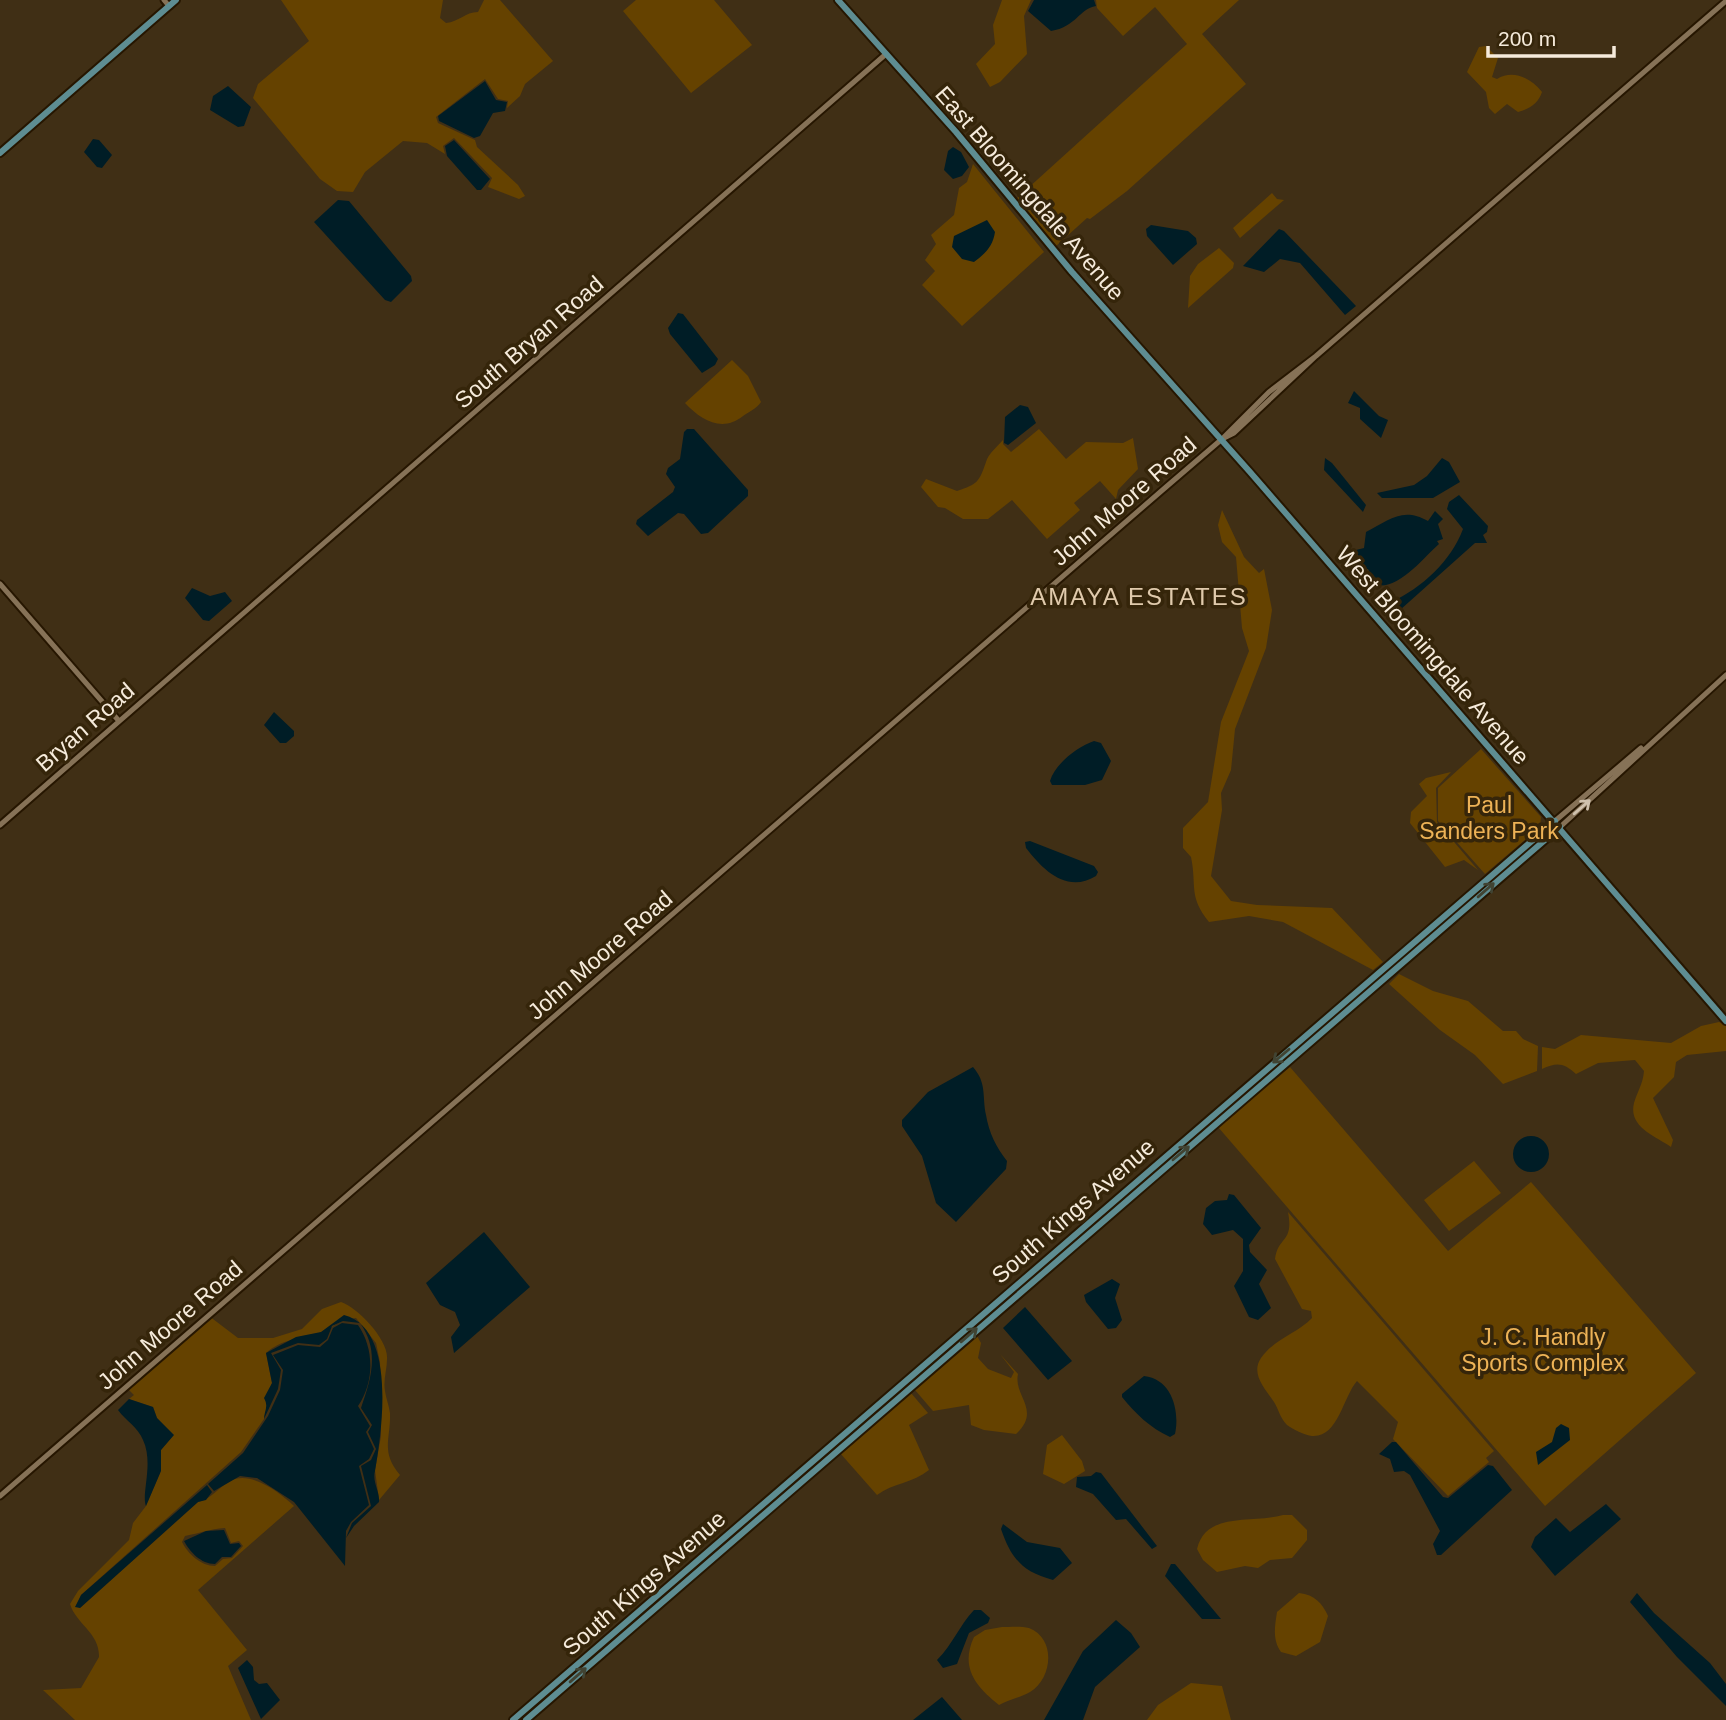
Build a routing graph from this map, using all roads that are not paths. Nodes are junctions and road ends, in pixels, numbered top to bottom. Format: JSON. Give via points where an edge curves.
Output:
{"nodes":[{"id":1,"x":176,"y":0,"type":"edge"},
{"id":2,"x":838,"y":0,"type":"edge"},
{"id":3,"x":1726,"y":1,"type":"edge"},
{"id":4,"x":167,"y":3,"type":"edge"},
{"id":5,"x":886,"y":54,"type":"junction"},
{"id":6,"x":0,"y":153,"type":"edge"},
{"id":7,"x":1196,"y":409,"type":"joint"},
{"id":8,"x":1222,"y":439,"type":"junction"},
{"id":9,"x":0,"y":584,"type":"edge"},
{"id":10,"x":193,"y":654,"type":"joint"},
{"id":11,"x":1726,"y":675,"type":"edge"},
{"id":12,"x":119,"y":721,"type":"junction"},
{"id":13,"x":1659,"y":734,"type":"junction"},
{"id":14,"x":1555,"y":821,"type":"junction"},
{"id":15,"x":0,"y":825,"type":"edge"},
{"id":16,"x":1560,"y":827,"type":"junction"},
{"id":17,"x":1726,"y":1021,"type":"edge"},
{"id":18,"x":811,"y":1466,"type":"junction"},
{"id":19,"x":0,"y":1496,"type":"edge"},
{"id":20,"x":513,"y":1720,"type":"edge"},
{"id":21,"x":526,"y":1720,"type":"edge"}],
"edges":[{"from":1,"to":4,"type":"main road"},
{"from":2,"to":5,"type":"main road","name":"East Bloomingdale Avenue"},
{"from":3,"to":8,"type":"street","name":"John Moore Road","via":[[1252,407]]},
{"from":4,"to":6,"type":"main road"},
{"from":5,"to":7,"type":"main road","name":"East Bloomingdale Avenue"},
{"from":5,"to":10,"type":"street","name":"South Bryan Road"},
{"from":7,"to":8,"type":"main road","name":"West Bloomingdale Avenue"},
{"from":8,"to":14,"type":"main road","name":"West Bloomingdale Avenue"},
{"from":8,"to":19,"type":"street","name":"John Moore Road"},
{"from":9,"to":12,"type":"street"},
{"from":10,"to":12,"type":"street","name":"Bryan Road"},
{"from":11,"to":13,"type":"street","name":"South Kings Avenue"},
{"from":12,"to":15,"type":"street","name":"Bryan Road"},
{"from":13,"to":14,"type":"street","name":"South Kings Avenue"},
{"from":16,"to":13,"type":"street","name":"South Kings Avenue","one_way":true},
{"from":14,"to":16,"type":"main road","name":"West Bloomingdale Avenue"},
{"from":14,"to":18,"type":"main road","name":"South Kings Avenue","one_way":true},
{"from":16,"to":17,"type":"main road","name":"West Bloomingdale Avenue"},
{"from":18,"to":16,"type":"main road","name":"South Kings Avenue","one_way":true},
{"from":18,"to":20,"type":"main road","name":"South Kings Avenue"},
{"from":21,"to":18,"type":"main road","name":"South Kings Avenue","one_way":true}]}
